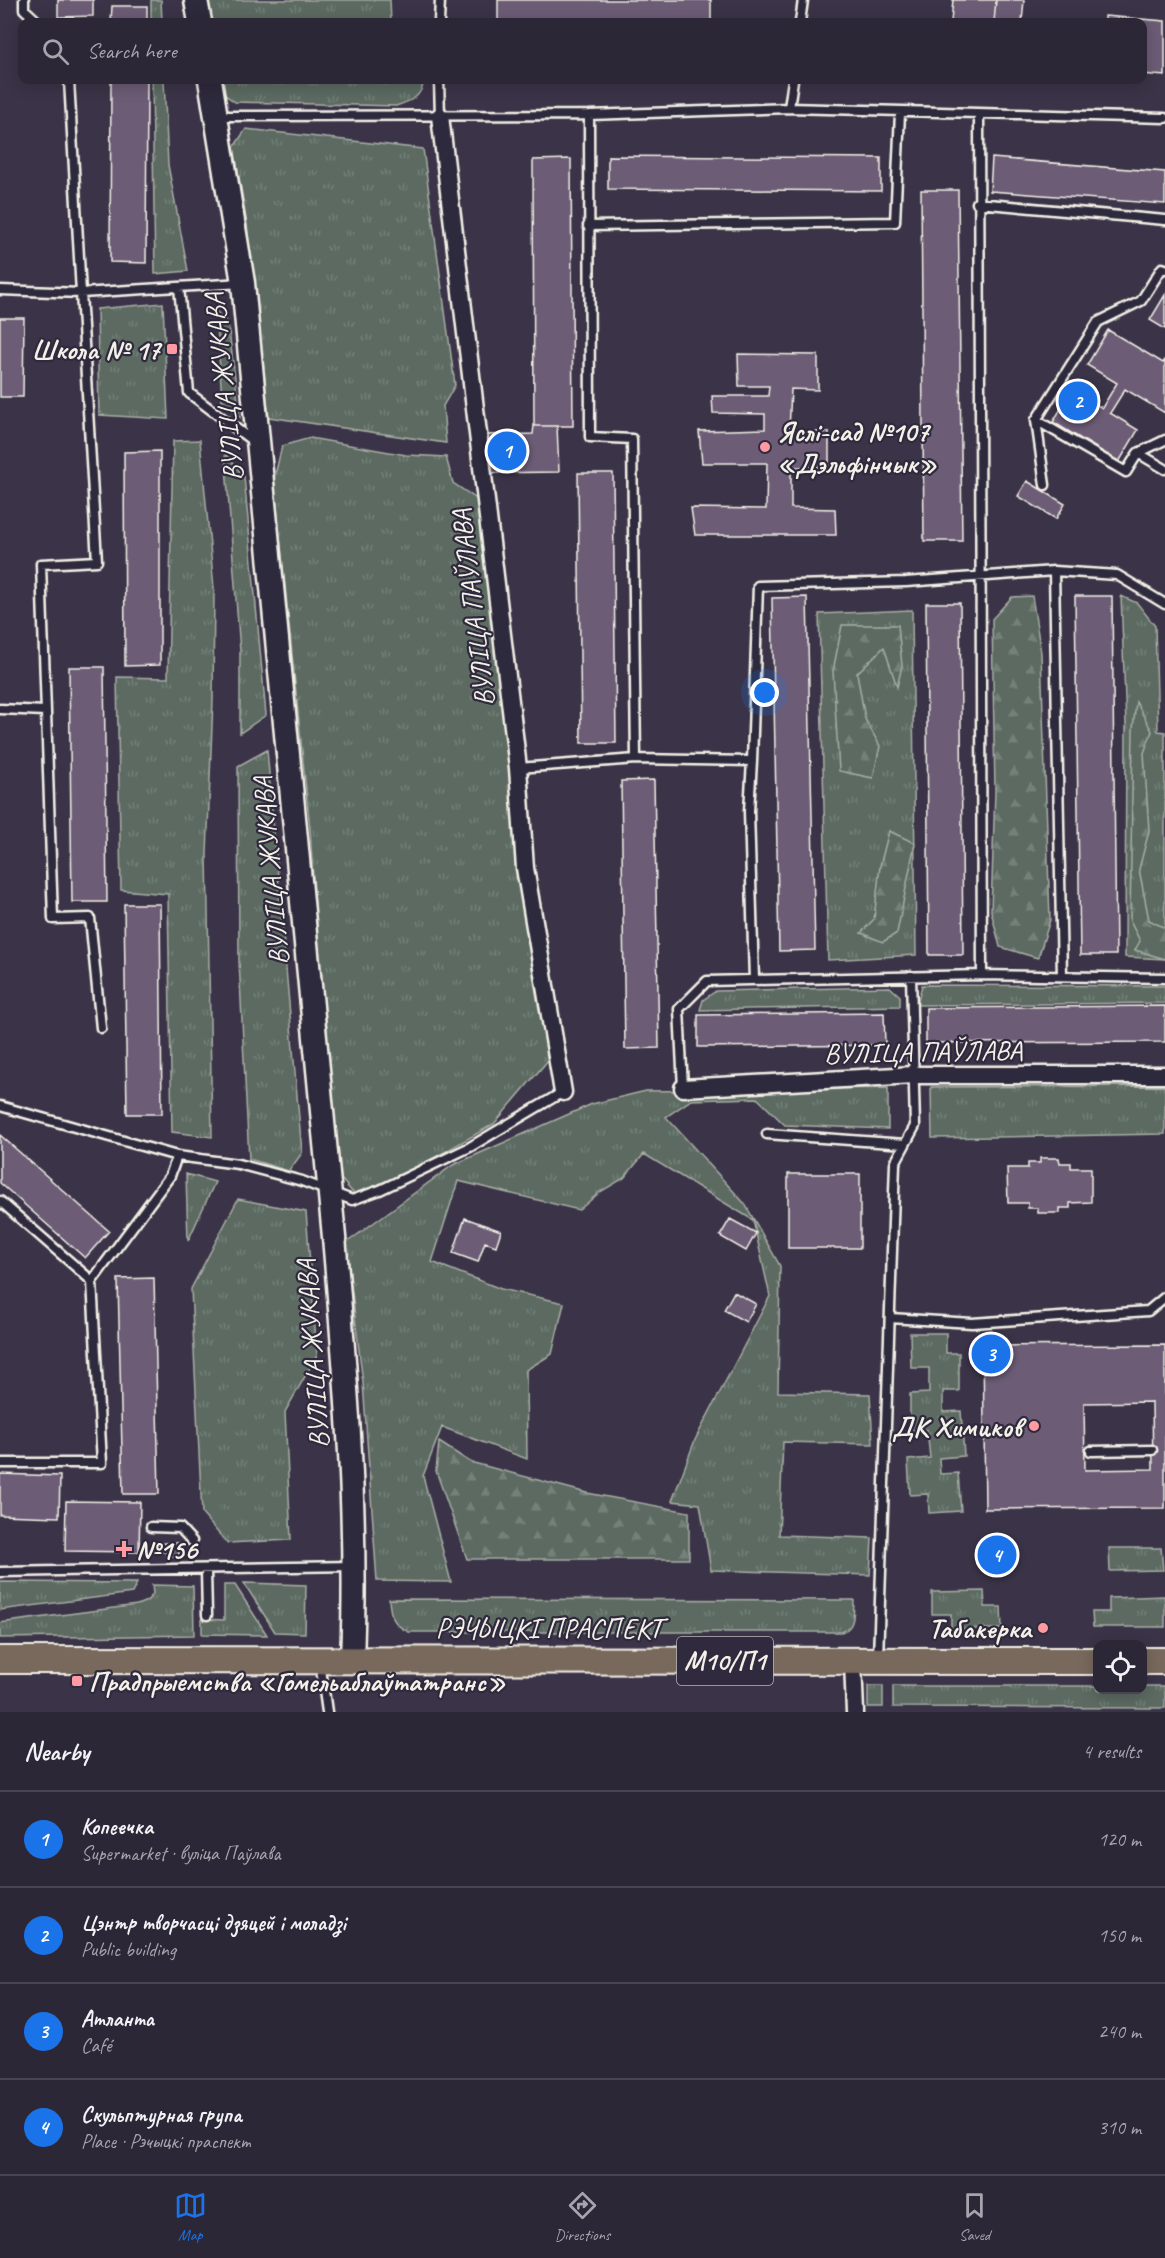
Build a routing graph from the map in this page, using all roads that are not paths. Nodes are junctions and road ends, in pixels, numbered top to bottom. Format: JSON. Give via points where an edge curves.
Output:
{"nodes":[{"id":1,"x":24,"y":0,"type":"edge"},
{"id":2,"x":196,"y":0,"type":"edge"},
{"id":3,"x":440,"y":0,"type":"edge"},
{"id":4,"x":803,"y":0,"type":"edge"},
{"id":5,"x":34,"y":18,"type":"edge"},
{"id":6,"x":199,"y":18,"type":"edge"},
{"id":7,"x":439,"y":18,"type":"edge"},
{"id":8,"x":801,"y":18,"type":"edge"},
{"id":9,"x":69,"y":84,"type":"edge"},
{"id":10,"x":211,"y":84,"type":"edge"},
{"id":11,"x":439,"y":84,"type":"edge"},
{"id":12,"x":792,"y":84,"type":"edge"},
{"id":13,"x":789,"y":108,"type":"junction"},
{"id":14,"x":900,"y":113,"type":"junction"},
{"id":15,"x":979,"y":114,"type":"junction"},
{"id":16,"x":589,"y":115,"type":"junction"},
{"id":17,"x":217,"y":116,"type":"junction"},
{"id":18,"x":440,"y":116,"type":"junction"},
{"id":19,"x":1165,"y":118,"type":"edge"},
{"id":20,"x":977,"y":203,"type":"junction"},
{"id":21,"x":1165,"y":220,"type":"edge"},
{"id":22,"x":588,"y":226,"type":"junction"},
{"id":23,"x":1165,"y":269,"type":"edge"},
{"id":24,"x":243,"y":283,"type":"junction"},
{"id":25,"x":178,"y":286,"type":"junction"},
{"id":26,"x":0,"y":290,"type":"edge"},
{"id":27,"x":81,"y":293,"type":"junction"},
{"id":28,"x":1036,"y":420,"type":"junction"},
{"id":29,"x":1165,"y":440,"type":"edge"},
{"id":30,"x":259,"y":445,"type":"junction"},
{"id":31,"x":1138,"y":453,"type":"junction"},
{"id":32,"x":1165,"y":469,"type":"edge"},
{"id":33,"x":1046,"y":485,"type":"dead end"},
{"id":34,"x":1054,"y":571,"type":"junction"},
{"id":35,"x":981,"y":577,"type":"junction"},
{"id":36,"x":1165,"y":604,"type":"edge"},
{"id":37,"x":0,"y":709,"type":"edge"},
{"id":38,"x":45,"y":711,"type":"junction"},
{"id":39,"x":636,"y":759,"type":"junction"},
{"id":40,"x":752,"y":760,"type":"junction"},
{"id":41,"x":518,"y":768,"type":"junction"},
{"id":42,"x":982,"y":975,"type":"junction"},
{"id":43,"x":911,"y":976,"type":"junction"},
{"id":44,"x":1062,"y":976,"type":"junction"},
{"id":45,"x":1165,"y":978,"type":"edge"},
{"id":46,"x":754,"y":980,"type":"junction"},
{"id":47,"x":101,"y":1028,"type":"dead end"},
{"id":48,"x":914,"y":1075,"type":"junction"},
{"id":49,"x":1165,"y":1075,"type":"edge"},
{"id":50,"x":683,"y":1089,"type":"joint"},
{"id":51,"x":562,"y":1092,"type":"joint"},
{"id":52,"x":0,"y":1106,"type":"edge"},
{"id":53,"x":767,"y":1134,"type":"dead end"},
{"id":54,"x":905,"y":1144,"type":"junction"},
{"id":55,"x":177,"y":1156,"type":"junction"},
{"id":56,"x":328,"y":1191,"type":"junction"},
{"id":57,"x":0,"y":1201,"type":"edge"},
{"id":58,"x":92,"y":1281,"type":"junction"},
{"id":59,"x":1165,"y":1297,"type":"edge"},
{"id":60,"x":890,"y":1318,"type":"junction"},
{"id":61,"x":1152,"y":1450,"type":"dead end"},
{"id":62,"x":1091,"y":1451,"type":"dead end"},
{"id":63,"x":0,"y":1463,"type":"edge"},
{"id":64,"x":151,"y":1527,"type":"dead end"},
{"id":65,"x":192,"y":1541,"type":"dead end"},
{"id":66,"x":354,"y":1566,"type":"junction"},
{"id":67,"x":206,"y":1570,"type":"junction"},
{"id":68,"x":0,"y":1572,"type":"edge"},
{"id":69,"x":207,"y":1615,"type":"dead end"},
{"id":70,"x":352,"y":1659,"type":"junction"},
{"id":71,"x":0,"y":1660,"type":"edge"},
{"id":72,"x":320,"y":1660,"type":"junction"},
{"id":73,"x":853,"y":1661,"type":"junction"},
{"id":74,"x":1093,"y":1661,"type":"edge"},
{"id":75,"x":1147,"y":1661,"type":"edge"},
{"id":76,"x":1165,"y":1661,"type":"edge"},
{"id":77,"x":878,"y":1662,"type":"junction"},
{"id":78,"x":327,"y":1712,"type":"edge"},
{"id":79,"x":855,"y":1712,"type":"edge"}],
"edges":[{"from":1,"to":5,"type":"lane","via":[[24,9]]},
{"from":2,"to":6,"type":"street"},
{"from":3,"to":7,"type":"lane"},
{"from":4,"to":8,"type":"lane"},
{"from":9,"to":27,"type":"lane"},
{"from":10,"to":17,"type":"street","name":"ВУЛІЦА ЖУКАВА"},
{"from":11,"to":18,"type":"lane"},
{"from":12,"to":13,"type":"lane"},
{"from":13,"to":14,"type":"lane"},
{"from":13,"to":16,"type":"lane"},
{"from":14,"to":15,"type":"lane"},
{"from":14,"to":22,"type":"lane","via":[[895,222]]},
{"from":15,"to":19,"type":"lane"},
{"from":15,"to":20,"type":"lane"},
{"from":16,"to":18,"type":"lane"},
{"from":16,"to":22,"type":"lane"},
{"from":17,"to":18,"type":"lane"},
{"from":17,"to":24,"type":"street","name":"ВУЛІЦА ЖУКАВА"},
{"from":18,"to":41,"type":"street","name":"ВУЛІЦА ПАЎЛАВА"},
{"from":20,"to":21,"type":"lane"},
{"from":20,"to":35,"type":"lane"},
{"from":22,"to":39,"type":"lane","via":[[590,437],[632,439]]},
{"from":23,"to":28,"type":"lane","via":[[1162,268],[1141,302],[1098,322]]},
{"from":24,"to":25,"type":"lane"},
{"from":24,"to":30,"type":"street","name":"ВУЛІЦА ЖУКАВА"},
{"from":25,"to":27,"type":"lane"},
{"from":25,"to":30,"type":"lane","via":[[189,393]]},
{"from":26,"to":27,"type":"lane"},
{"from":27,"to":38,"type":"lane","via":[[97,561],[41,564]]},
{"from":28,"to":31,"type":"lane","via":[[1126,472]]},
{"from":28,"to":33,"type":"lane"},
{"from":29,"to":31,"type":"lane"},
{"from":30,"to":56,"type":"street","name":"ВУЛІЦА ЖУКАВА"},
{"from":31,"to":32,"type":"lane"},
{"from":34,"to":35,"type":"lane"},
{"from":34,"to":36,"type":"lane","via":[[1117,574]]},
{"from":34,"to":44,"type":"lane"},
{"from":35,"to":40,"type":"lane","via":[[758,586]]},
{"from":35,"to":42,"type":"lane"},
{"from":37,"to":38,"type":"lane"},
{"from":38,"to":47,"type":"lane","via":[[53,919],[90,918]]},
{"from":39,"to":40,"type":"lane"},
{"from":39,"to":41,"type":"lane"},
{"from":40,"to":46,"type":"lane","via":[[748,811]]},
{"from":41,"to":51,"type":"street","name":"ВУЛІЦА ПАЎЛАВА","via":[[525,868]]},
{"from":42,"to":43,"type":"lane"},
{"from":42,"to":44,"type":"lane"},
{"from":43,"to":46,"type":"lane"},
{"from":43,"to":48,"type":"lane"},
{"from":44,"to":45,"type":"lane"},
{"from":46,"to":50,"type":"lane","via":[[707,981],[679,1010]]},
{"from":48,"to":49,"type":"street","name":"ВУЛІЦА ПАЎЛАВА"},
{"from":48,"to":50,"type":"street","name":"ВУЛІЦА ПАЎЛАВА"},
{"from":48,"to":54,"type":"lane","via":[[915,1126]]},
{"from":51,"to":56,"type":"lane","via":[[470,1147],[380,1190],[352,1200]]},
{"from":52,"to":55,"type":"lane"},
{"from":53,"to":54,"type":"lane"},
{"from":54,"to":60,"type":"lane","via":[[896,1163]]},
{"from":55,"to":56,"type":"lane","via":[[238,1164]]},
{"from":55,"to":58,"type":"lane","via":[[171,1176]]},
{"from":56,"to":66,"type":"street","name":"ВУЛІЦА ЖУКАВА","via":[[346,1380]]},
{"from":57,"to":58,"type":"lane"},
{"from":58,"to":63,"type":"lane","via":[[102,1463]]},
{"from":59,"to":60,"type":"lane","via":[[1148,1311],[972,1323]]},
{"from":60,"to":77,"type":"lane"},
{"from":61,"to":62,"type":"lane"},
{"from":64,"to":65,"type":"lane","via":[[180,1528]]},
{"from":66,"to":67,"type":"lane"},
{"from":66,"to":70,"type":"street","name":"ВУЛІЦА ЖУКАВА"},
{"from":67,"to":68,"type":"lane"},
{"from":67,"to":69,"type":"lane"},
{"from":70,"to":72,"type":"main road","name":"РЭЧЫЦКІ ПРАСПЕКТ","number":"М10/П1"},
{"from":70,"to":73,"type":"main road","name":"РЭЧЫЦКІ ПРАСПЕКТ","number":"М10/П1"},
{"from":71,"to":72,"type":"main road","name":"РЭЧЫЦКІ ПРАСПЕКТ","number":"М10/П1"},
{"from":72,"to":78,"type":"lane"},
{"from":73,"to":77,"type":"main road","name":"РЭЧЫЦКІ ПРАСПЕКТ","number":"М10/П1"},
{"from":73,"to":79,"type":"street"},
{"from":74,"to":77,"type":"main road","name":"РЭЧЫЦКІ ПРАСПЕКТ","number":"М10/П1"},
{"from":75,"to":76,"type":"main road"}]}
